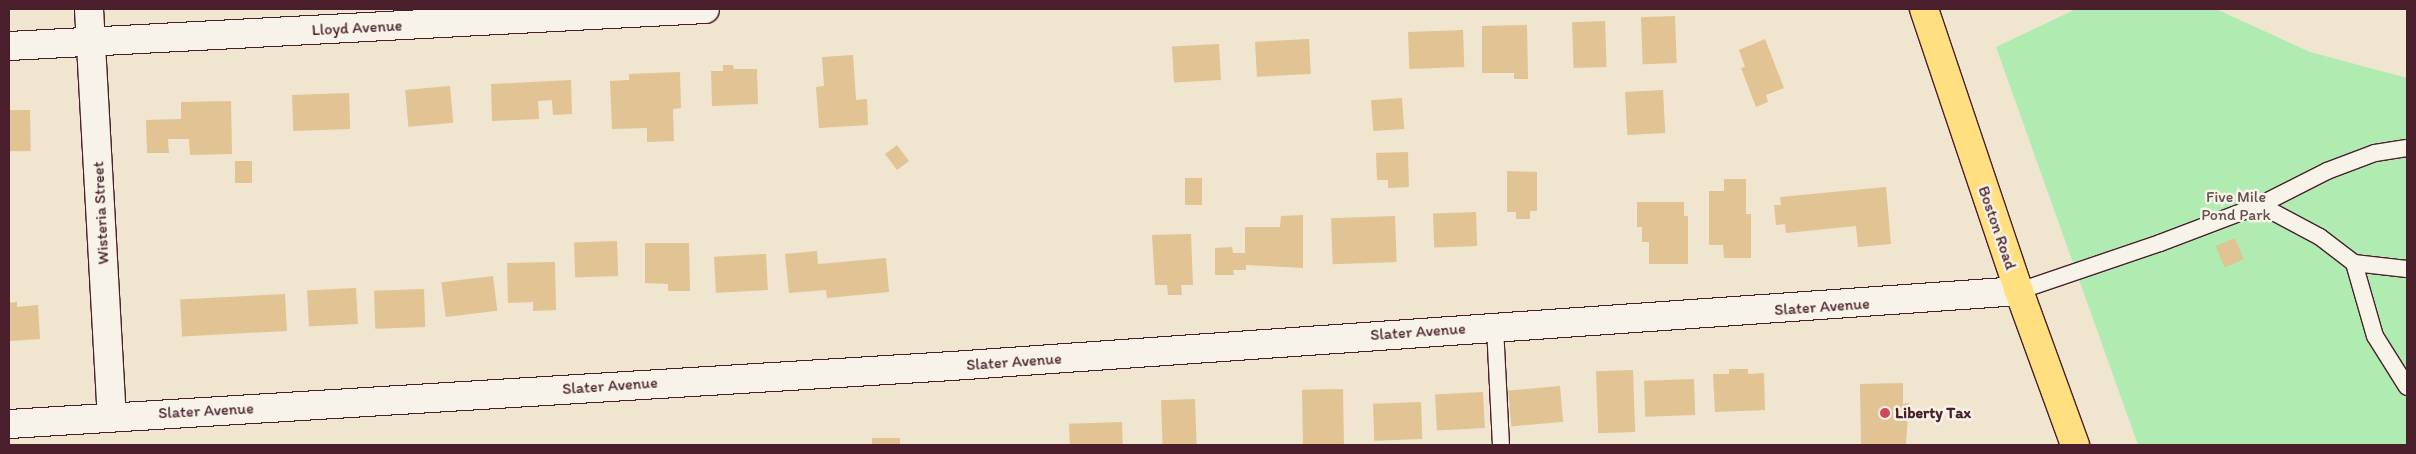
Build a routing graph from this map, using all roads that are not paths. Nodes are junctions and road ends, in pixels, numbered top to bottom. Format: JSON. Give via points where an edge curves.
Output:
{"nodes":[{"id":1,"x":89,"y":9,"type":"edge"},
{"id":2,"x":705,"y":9,"type":"edge"},
{"id":3,"x":1924,"y":9,"type":"edge"},
{"id":4,"x":92,"y":41,"type":"junction"},
{"id":5,"x":9,"y":46,"type":"edge"},
{"id":6,"x":2407,"y":148,"type":"edge"},
{"id":7,"x":2260,"y":205,"type":"junction"},
{"id":8,"x":2354,"y":262,"type":"junction"},
{"id":9,"x":2407,"y":269,"type":"edge"},
{"id":10,"x":2019,"y":292,"type":"junction"},
{"id":11,"x":1495,"y":327,"type":"junction"},
{"id":12,"x":2407,"y":387,"type":"edge"},
{"id":13,"x":112,"y":417,"type":"junction"},
{"id":14,"x":9,"y":424,"type":"edge"},
{"id":15,"x":1501,"y":445,"type":"edge"},
{"id":16,"x":2075,"y":445,"type":"edge"}],
"edges":[{"from":1,"to":4,"type":"street","name":"Wisteria Street"},
{"from":2,"to":4,"type":"street","name":"Lloyd Avenue"},
{"from":3,"to":10,"type":"main road","name":"Boston Road"},
{"from":4,"to":5,"type":"street","name":"Lloyd Avenue"},
{"from":4,"to":13,"type":"street","name":"Wisteria Street"},
{"from":6,"to":7,"type":"lane","via":[[2375,153],[2335,168]]},
{"from":7,"to":8,"type":"lane","via":[[2320,237]]},
{"from":7,"to":10,"type":"lane"},
{"from":8,"to":9,"type":"lane"},
{"from":8,"to":12,"type":"lane","via":[[2375,336]]},
{"from":10,"to":11,"type":"street","name":"Slater Avenue"},
{"from":10,"to":16,"type":"main road","name":"Boston Road"},
{"from":11,"to":13,"type":"street","name":"Slater Avenue","via":[[952,366]]},
{"from":11,"to":15,"type":"lane"},
{"from":13,"to":14,"type":"street","name":"Slater Avenue"}]}
